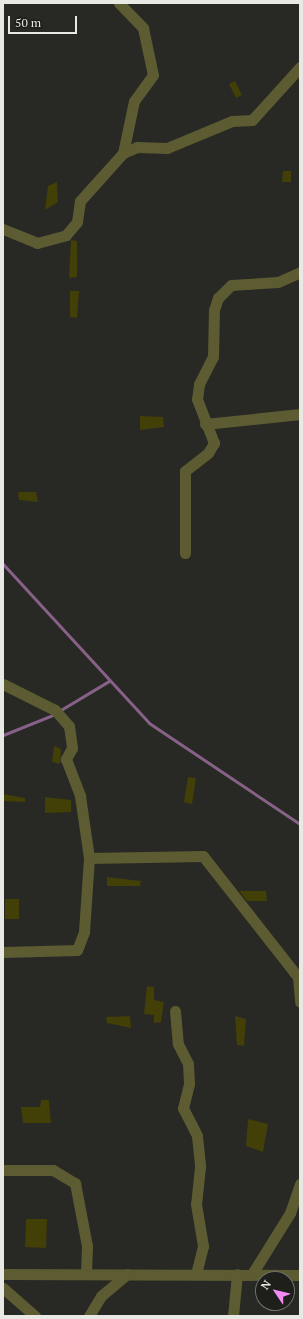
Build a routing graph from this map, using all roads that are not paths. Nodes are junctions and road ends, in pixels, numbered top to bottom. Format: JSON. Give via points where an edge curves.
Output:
{"nodes":[{"id":1,"x":120,"y":3,"type":"edge"},
{"id":2,"x":300,"y":70,"type":"edge"},
{"id":3,"x":123,"y":153,"type":"junction"},
{"id":4,"x":3,"y":229,"type":"edge"},
{"id":5,"x":300,"y":272,"type":"edge"},
{"id":6,"x":300,"y":414,"type":"edge"},
{"id":7,"x":205,"y":424,"type":"junction"},
{"id":8,"x":185,"y":553,"type":"dead end"},
{"id":9,"x":3,"y":684,"type":"edge"},
{"id":10,"x":89,"y":858,"type":"junction"},
{"id":11,"x":3,"y":952,"type":"edge"},
{"id":12,"x":300,"y":1002,"type":"edge"},
{"id":13,"x":175,"y":1011,"type":"dead end"},
{"id":14,"x":3,"y":1170,"type":"edge"},
{"id":15,"x":300,"y":1185,"type":"edge"},
{"id":16,"x":86,"y":1272,"type":"junction"},
{"id":17,"x":3,"y":1274,"type":"edge"},
{"id":18,"x":127,"y":1274,"type":"junction"},
{"id":19,"x":196,"y":1274,"type":"junction"},
{"id":20,"x":237,"y":1274,"type":"junction"},
{"id":21,"x":252,"y":1274,"type":"junction"},
{"id":22,"x":300,"y":1275,"type":"edge"},
{"id":23,"x":3,"y":1288,"type":"edge"},
{"id":24,"x":35,"y":1316,"type":"edge"},
{"id":25,"x":89,"y":1316,"type":"edge"},
{"id":26,"x":233,"y":1316,"type":"edge"}],
"edges":[{"from":1,"to":3,"type":"street","via":[[143,28],[152,74],[134,101]]},
{"from":2,"to":3,"type":"street","via":[[252,120],[232,120],[167,148],[136,147]]},
{"from":3,"to":4,"type":"street","via":[[80,201],[76,222],[66,235],[37,242]]},
{"from":5,"to":7,"type":"street","via":[[278,282],[231,285],[218,298],[214,310],[213,357],[199,384],[197,399]]},
{"from":6,"to":7,"type":"street"},
{"from":7,"to":8,"type":"street","via":[[214,443],[183,476]]},
{"from":9,"to":10,"type":"street","via":[[55,710],[69,726],[72,748],[66,759],[80,796]]},
{"from":10,"to":11,"type":"street","via":[[84,932],[76,950]]},
{"from":10,"to":12,"type":"street","via":[[203,856],[298,977]]},
{"from":13,"to":19,"type":"street","via":[[178,1044],[188,1064],[189,1084],[183,1108],[196,1136],[200,1167],[196,1204],[203,1246]]},
{"from":14,"to":16,"type":"street","via":[[53,1170],[75,1183],[87,1242]]},
{"from":15,"to":21,"type":"street","via":[[290,1213]]},
{"from":16,"to":17,"type":"street"},
{"from":16,"to":18,"type":"street"},
{"from":18,"to":19,"type":"street"},
{"from":18,"to":25,"type":"street","via":[[101,1296]]},
{"from":19,"to":20,"type":"street"},
{"from":20,"to":21,"type":"street"},
{"from":20,"to":26,"type":"street"},
{"from":21,"to":22,"type":"street"},
{"from":23,"to":24,"type":"street"}]}
